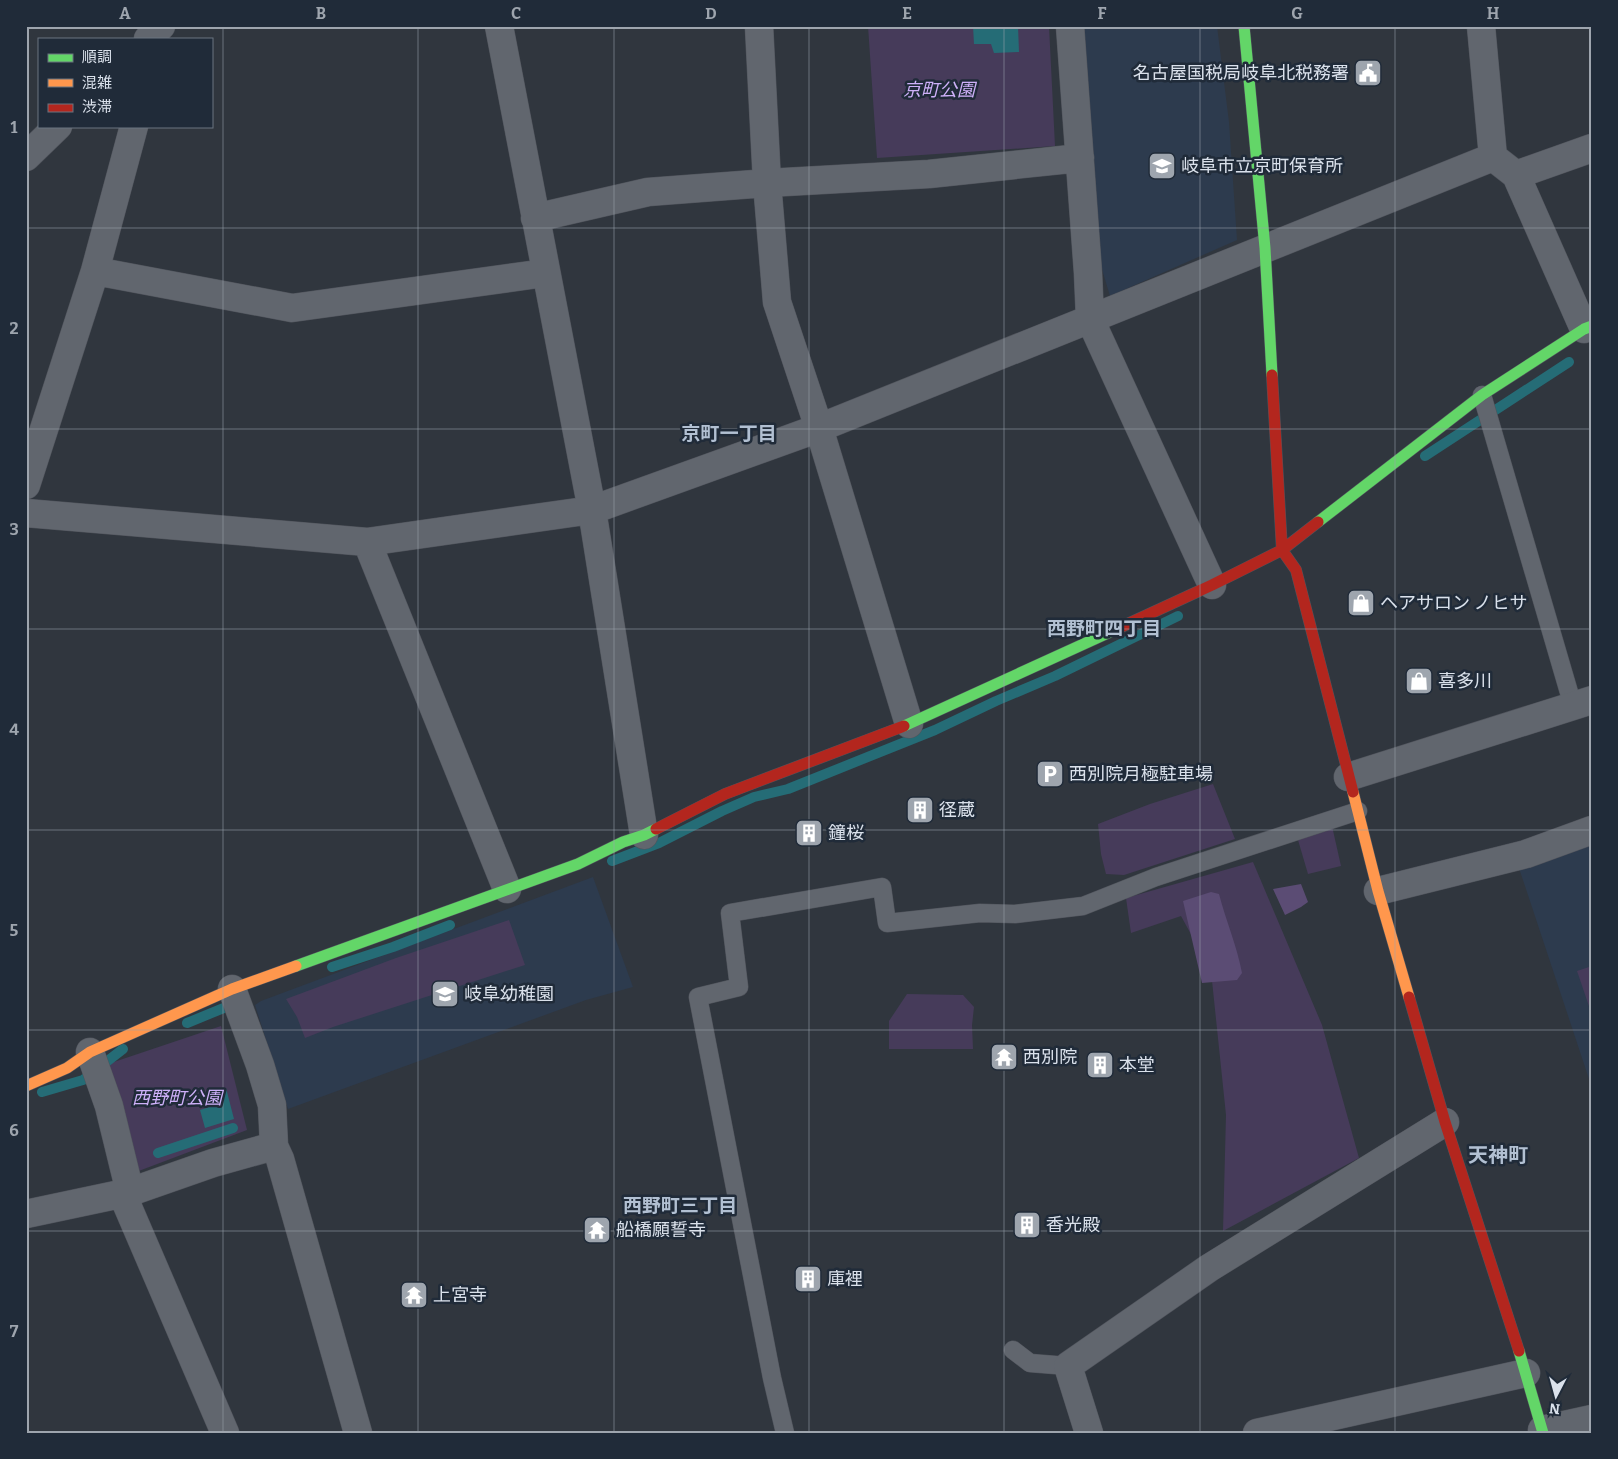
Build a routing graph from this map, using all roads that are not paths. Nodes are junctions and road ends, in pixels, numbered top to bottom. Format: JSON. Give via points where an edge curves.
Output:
{"nodes":[{"id":1,"x":161,"y":26,"type":"edge"},
{"id":2,"x":499,"y":26,"type":"edge"},
{"id":3,"x":759,"y":26,"type":"edge"},
{"id":4,"x":1070,"y":26,"type":"edge"},
{"id":5,"x":1244,"y":26,"type":"edge"},
{"id":6,"x":1481,"y":26,"type":"edge"},
{"id":7,"x":149,"y":38,"type":"edge"},
{"id":8,"x":56,"y":128,"type":"edge"},
{"id":9,"x":133,"y":128,"type":"edge"},
{"id":10,"x":1592,"y":148,"type":"edge"},
{"id":11,"x":26,"y":157,"type":"edge"},
{"id":12,"x":1493,"y":157,"type":"junction"},
{"id":13,"x":1080,"y":158,"type":"junction"},
{"id":14,"x":1516,"y":175,"type":"junction"},
{"id":15,"x":767,"y":183,"type":"junction"},
{"id":16,"x":535,"y":218,"type":"junction"},
{"id":17,"x":1265,"y":248,"type":"junction"},
{"id":18,"x":95,"y":271,"type":"junction"},
{"id":19,"x":545,"y":273,"type":"junction"},
{"id":20,"x":1090,"y":319,"type":"junction"},
{"id":21,"x":1588,"y":328,"type":"edge"},
{"id":22,"x":1482,"y":396,"type":"junction"},
{"id":23,"x":819,"y":428,"type":"junction"},
{"id":24,"x":26,"y":485,"type":"edge"},
{"id":25,"x":592,"y":510,"type":"junction"},
{"id":26,"x":26,"y":513,"type":"edge"},
{"id":27,"x":367,"y":542,"type":"junction"},
{"id":28,"x":1282,"y":550,"type":"junction"},
{"id":29,"x":1212,"y":585,"type":"junction"},
{"id":30,"x":1582,"y":703,"type":"edge"},
{"id":31,"x":909,"y":724,"type":"junction"},
{"id":32,"x":1348,"y":777,"type":"junction"},
{"id":33,"x":1358,"y":811,"type":"junction"},
{"id":34,"x":1592,"y":830,"type":"edge"},
{"id":35,"x":644,"y":835,"type":"junction"},
{"id":36,"x":507,"y":889,"type":"junction"},
{"id":37,"x":1378,"y":891,"type":"junction"},
{"id":38,"x":232,"y":988,"type":"junction"},
{"id":39,"x":90,"y":1052,"type":"junction"},
{"id":40,"x":26,"y":1086,"type":"edge"},
{"id":41,"x":1445,"y":1122,"type":"junction"},
{"id":42,"x":274,"y":1146,"type":"junction"},
{"id":43,"x":130,"y":1192,"type":"junction"},
{"id":44,"x":26,"y":1214,"type":"edge"},
{"id":45,"x":1013,"y":1350,"type":"dead end"},
{"id":46,"x":1068,"y":1366,"type":"junction"},
{"id":47,"x":1526,"y":1373,"type":"junction"},
{"id":48,"x":1592,"y":1419,"type":"edge"},
{"id":49,"x":1542,"y":1431,"type":"edge"},
{"id":50,"x":224,"y":1433,"type":"edge"},
{"id":51,"x":358,"y":1433,"type":"edge"},
{"id":52,"x":785,"y":1433,"type":"edge"},
{"id":53,"x":1089,"y":1433,"type":"edge"},
{"id":54,"x":1257,"y":1433,"type":"edge"}],
"edges":[{"from":1,"to":7,"type":"street"},
{"from":2,"to":16,"type":"street"},
{"from":3,"to":15,"type":"street"},
{"from":4,"to":13,"type":"street"},
{"from":5,"to":17,"type":"street"},
{"from":6,"to":12,"type":"street"},
{"from":8,"to":11,"type":"street"},
{"from":9,"to":18,"type":"street"},
{"from":10,"to":14,"type":"street"},
{"from":12,"to":14,"type":"street"},
{"from":12,"to":17,"type":"street"},
{"from":13,"to":15,"type":"street","via":[[929,174]]},
{"from":13,"to":20,"type":"street"},
{"from":14,"to":21,"type":"street"},
{"from":15,"to":16,"type":"street","via":[[648,192]]},
{"from":15,"to":23,"type":"street","via":[[777,302]]},
{"from":16,"to":19,"type":"street"},
{"from":17,"to":20,"type":"street"},
{"from":17,"to":28,"type":"street"},
{"from":18,"to":19,"type":"street","via":[[292,308]]},
{"from":18,"to":24,"type":"street"},
{"from":19,"to":25,"type":"street"},
{"from":20,"to":23,"type":"street"},
{"from":20,"to":29,"type":"street"},
{"from":21,"to":22,"type":"street"},
{"from":22,"to":28,"type":"street"},
{"from":22,"to":30,"type":"lane"},
{"from":23,"to":25,"type":"street"},
{"from":23,"to":31,"type":"street"},
{"from":25,"to":27,"type":"street"},
{"from":25,"to":35,"type":"street"},
{"from":26,"to":27,"type":"street"},
{"from":27,"to":36,"type":"street"},
{"from":28,"to":29,"type":"street"},
{"from":28,"to":32,"type":"street","via":[[1296,570]]},
{"from":29,"to":31,"type":"street"},
{"from":30,"to":32,"type":"street"},
{"from":31,"to":35,"type":"street","via":[[725,794]]},
{"from":32,"to":33,"type":"street"},
{"from":33,"to":37,"type":"street"},
{"from":33,"to":52,"type":"lane","via":[[1156,877],[1083,906],[888,923],[882,887],[730,913],[739,987],[698,997]]},
{"from":34,"to":37,"type":"street","via":[[1526,854]]},
{"from":35,"to":36,"type":"street","via":[[578,864]]},
{"from":36,"to":38,"type":"street"},
{"from":37,"to":41,"type":"street"},
{"from":38,"to":39,"type":"street"},
{"from":38,"to":42,"type":"street","via":[[272,1105]]},
{"from":39,"to":40,"type":"street","via":[[67,1068]]},
{"from":39,"to":43,"type":"street","via":[[109,1106]]},
{"from":41,"to":46,"type":"street","via":[[1209,1268]]},
{"from":41,"to":47,"type":"street"},
{"from":42,"to":43,"type":"street"},
{"from":42,"to":51,"type":"street"},
{"from":43,"to":44,"type":"street"},
{"from":43,"to":50,"type":"street","via":[[126,1205]]},
{"from":45,"to":46,"type":"lane","via":[[1030,1363]]},
{"from":46,"to":53,"type":"street"},
{"from":47,"to":49,"type":"street"},
{"from":47,"to":54,"type":"street"},
{"from":48,"to":49,"type":"street"}]}
